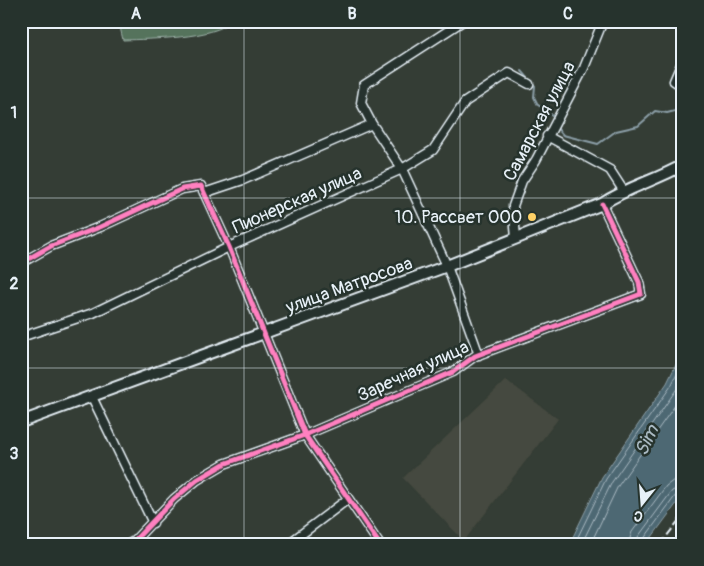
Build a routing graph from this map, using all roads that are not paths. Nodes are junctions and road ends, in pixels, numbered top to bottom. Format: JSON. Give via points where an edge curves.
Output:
{"nodes":[{"id":1,"x":463,"y":21,"type":"edge"},
{"id":2,"x":603,"y":21,"type":"edge"},
{"id":3,"x":683,"y":60,"type":"edge"},
{"id":4,"x":529,"y":84,"type":"dead end"},
{"id":5,"x":683,"y":87,"type":"edge"},
{"id":6,"x":372,"y":124,"type":"junction"},
{"id":7,"x":547,"y":136,"type":"junction"},
{"id":8,"x":683,"y":165,"type":"edge"},
{"id":9,"x":402,"y":169,"type":"junction"},
{"id":10,"x":622,"y":190,"type":"junction"},
{"id":11,"x":204,"y":193,"type":"junction"},
{"id":12,"x":602,"y":204,"type":"junction"},
{"id":13,"x":516,"y":237,"type":"junction"},
{"id":14,"x":229,"y":247,"type":"junction"},
{"id":15,"x":21,"y":264,"type":"edge"},
{"id":16,"x":447,"y":266,"type":"junction"},
{"id":17,"x":264,"y":334,"type":"junction"},
{"id":18,"x":21,"y":337,"type":"edge"},
{"id":19,"x":479,"y":355,"type":"junction"},
{"id":20,"x":92,"y":397,"type":"junction"},
{"id":21,"x":21,"y":422,"type":"edge"},
{"id":22,"x":306,"y":435,"type":"junction"},
{"id":23,"x":348,"y":499,"type":"junction"},
{"id":24,"x":154,"y":523,"type":"junction"},
{"id":25,"x":127,"y":545,"type":"edge"},
{"id":26,"x":286,"y":545,"type":"edge"},
{"id":27,"x":380,"y":545,"type":"edge"}],
"edges":[{"from":1,"to":6,"type":"street","via":[[364,85],[361,103]]},
{"from":2,"to":7,"type":"street","name":"Самарская улица","via":[[584,68]]},
{"from":3,"to":5,"type":"street","via":[[674,81]]},
{"from":4,"to":9,"type":"street","name":"Пионерская улица","via":[[509,73],[498,79],[465,102],[433,150]]},
{"from":6,"to":9,"type":"street"},
{"from":6,"to":11,"type":"street","via":[[243,180]]},
{"from":7,"to":10,"type":"street","via":[[610,170]]},
{"from":7,"to":13,"type":"street","name":"Самарская улица","via":[[522,181],[513,206]]},
{"from":8,"to":10,"type":"main road","name":"улица Матросова","via":[[668,174]]},
{"from":9,"to":14,"type":"street","name":"Пионерская улица"},
{"from":9,"to":16,"type":"street"},
{"from":10,"to":12,"type":"main road","name":"улица Матросова"},
{"from":11,"to":14,"type":"street"},
{"from":11,"to":15,"type":"street","via":[[200,186],[182,189],[51,246]]},
{"from":12,"to":13,"type":"main road","name":"улица Матросова"},
{"from":12,"to":19,"type":"street","name":"Заречная улица","via":[[639,282],[641,294]]},
{"from":13,"to":16,"type":"main road","name":"улица Матросова"},
{"from":14,"to":17,"type":"street"},
{"from":14,"to":18,"type":"street","name":"Пионерская улица","via":[[92,313]]},
{"from":16,"to":17,"type":"main road","name":"улица Матросова"},
{"from":16,"to":19,"type":"street"},
{"from":17,"to":20,"type":"main road","name":"улица Матросова"},
{"from":17,"to":22,"type":"street"},
{"from":19,"to":22,"type":"street","name":"Заречная улица","via":[[453,372]]},
{"from":20,"to":21,"type":"main road","name":"улица Матросова"},
{"from":20,"to":24,"type":"street"},
{"from":22,"to":23,"type":"street"},
{"from":22,"to":24,"type":"street","name":"Заречная улица","via":[[224,464],[174,499]]},
{"from":23,"to":26,"type":"street"},
{"from":23,"to":27,"type":"street"},
{"from":24,"to":25,"type":"street","name":"Заречная улица"}]}
